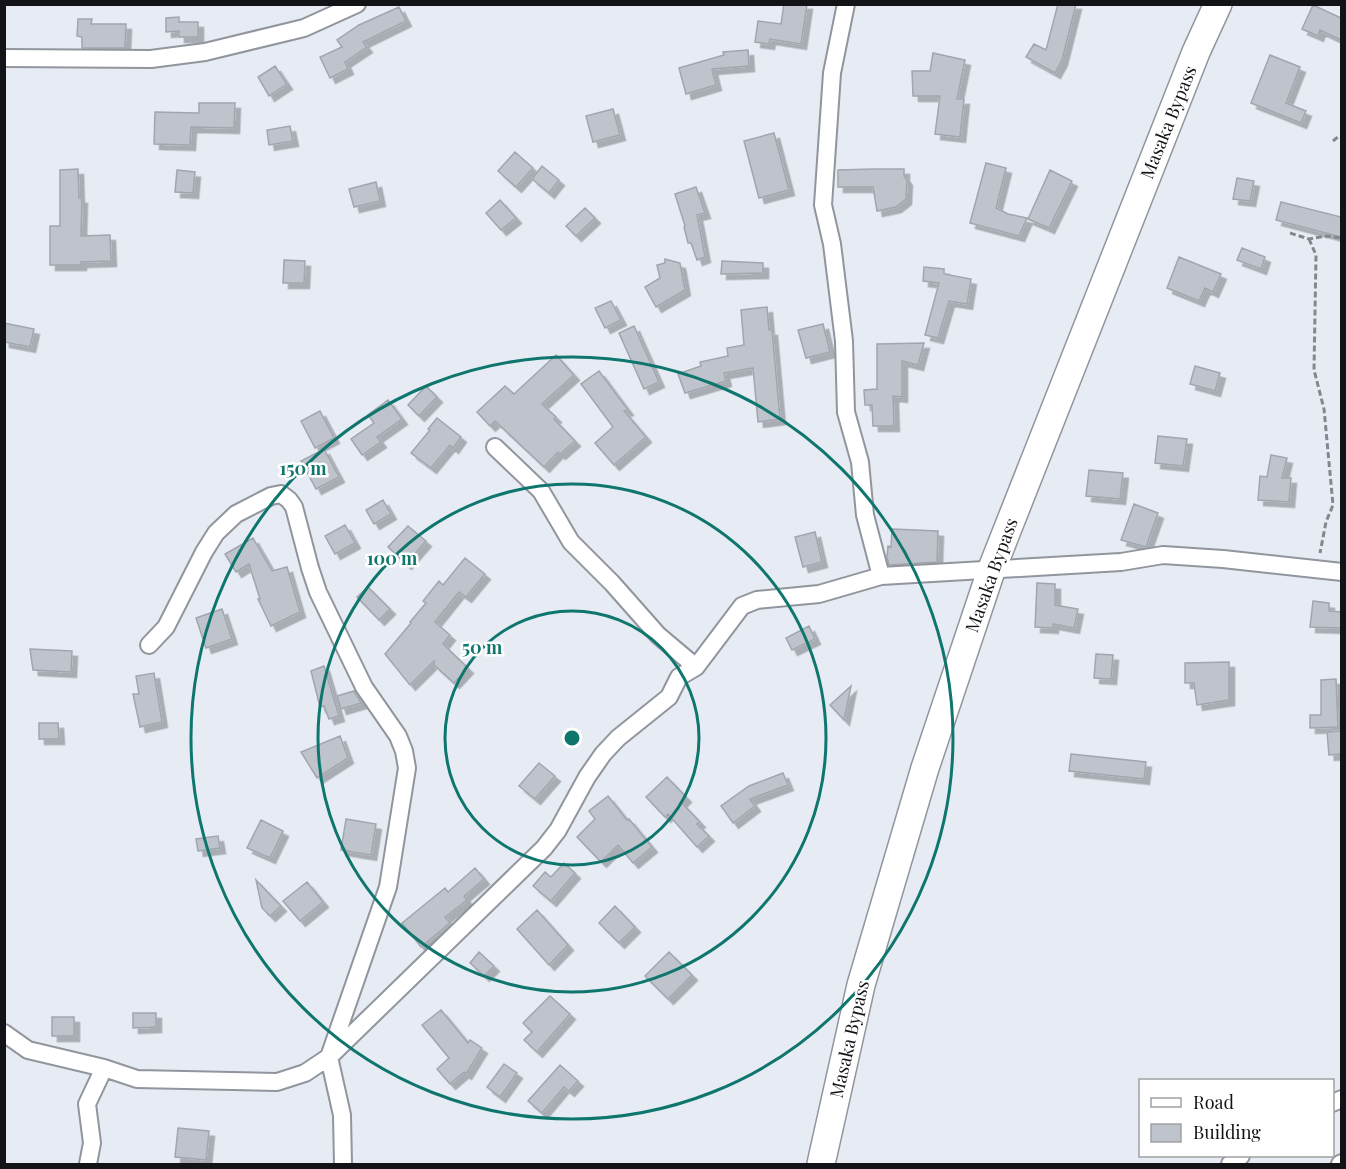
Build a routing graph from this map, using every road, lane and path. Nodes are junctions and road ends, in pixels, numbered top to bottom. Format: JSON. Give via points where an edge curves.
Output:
{"nodes":[{"id":1,"x":357,"y":4,"type":"edge"},
{"id":2,"x":846,"y":4,"type":"edge"},
{"id":3,"x":1218,"y":4,"type":"edge"},
{"id":4,"x":4,"y":58,"type":"edge"},
{"id":5,"x":1341,"y":137,"type":"edge"},
{"id":6,"x":1333,"y":141,"type":"dead end"},
{"id":7,"x":1290,"y":232,"type":"dead end"},
{"id":8,"x":1309,"y":238,"type":"junction"},
{"id":9,"x":1341,"y":238,"type":"edge"},
{"id":10,"x":495,"y":447,"type":"dead end"},
{"id":11,"x":1321,"y":547,"type":"dead end"},
{"id":12,"x":991,"y":571,"type":"junction"},
{"id":13,"x":1341,"y":572,"type":"edge"},
{"id":14,"x":881,"y":576,"type":"junction"},
{"id":15,"x":149,"y":645,"type":"dead end"},
{"id":16,"x":696,"y":667,"type":"junction"},
{"id":17,"x":4,"y":1033,"type":"edge"},
{"id":18,"x":329,"y":1057,"type":"junction"},
{"id":19,"x":104,"y":1068,"type":"junction"},
{"id":20,"x":88,"y":1164,"type":"edge"},
{"id":21,"x":343,"y":1164,"type":"edge"},
{"id":22,"x":821,"y":1164,"type":"edge"}],
"edges":[{"from":1,"to":4,"type":"street","via":[[304,28],[205,52],[151,59]]},
{"from":2,"to":14,"type":"street","via":[[832,73],[823,205],[844,341],[846,412],[860,462],[865,515]]},
{"from":3,"to":12,"type":"highway","name":"Masaka Bypass","via":[[1191,63]]},
{"from":5,"to":6,"type":"path"},
{"from":7,"to":8,"type":"path"},
{"from":8,"to":9,"type":"path"},
{"from":8,"to":11,"type":"path","via":[[1316,255],[1314,370],[1324,409],[1332,505]]},
{"from":10,"to":16,"type":"street","via":[[541,491],[571,542],[658,635]]},
{"from":12,"to":13,"type":"street","via":[[1163,555]]},
{"from":12,"to":14,"type":"street"},
{"from":12,"to":22,"type":"highway","name":"Masaka Bypass","via":[[925,768],[861,985]]},
{"from":14,"to":16,"type":"street","via":[[819,594],[757,600],[742,606]]},
{"from":15,"to":18,"type":"street","via":[[166,627],[216,532],[236,514],[271,496],[281,494],[289,500],[318,592],[364,687],[398,736],[407,768],[388,887]]},
{"from":16,"to":18,"type":"street","via":[[679,677],[669,697],[603,754],[544,848]]},
{"from":17,"to":19,"type":"street","via":[[28,1050]]},
{"from":18,"to":19,"type":"street","via":[[305,1073],[277,1082],[137,1079]]},
{"from":18,"to":21,"type":"street","via":[[342,1115]]},
{"from":19,"to":20,"type":"street","via":[[87,1104],[92,1143]]}]}
